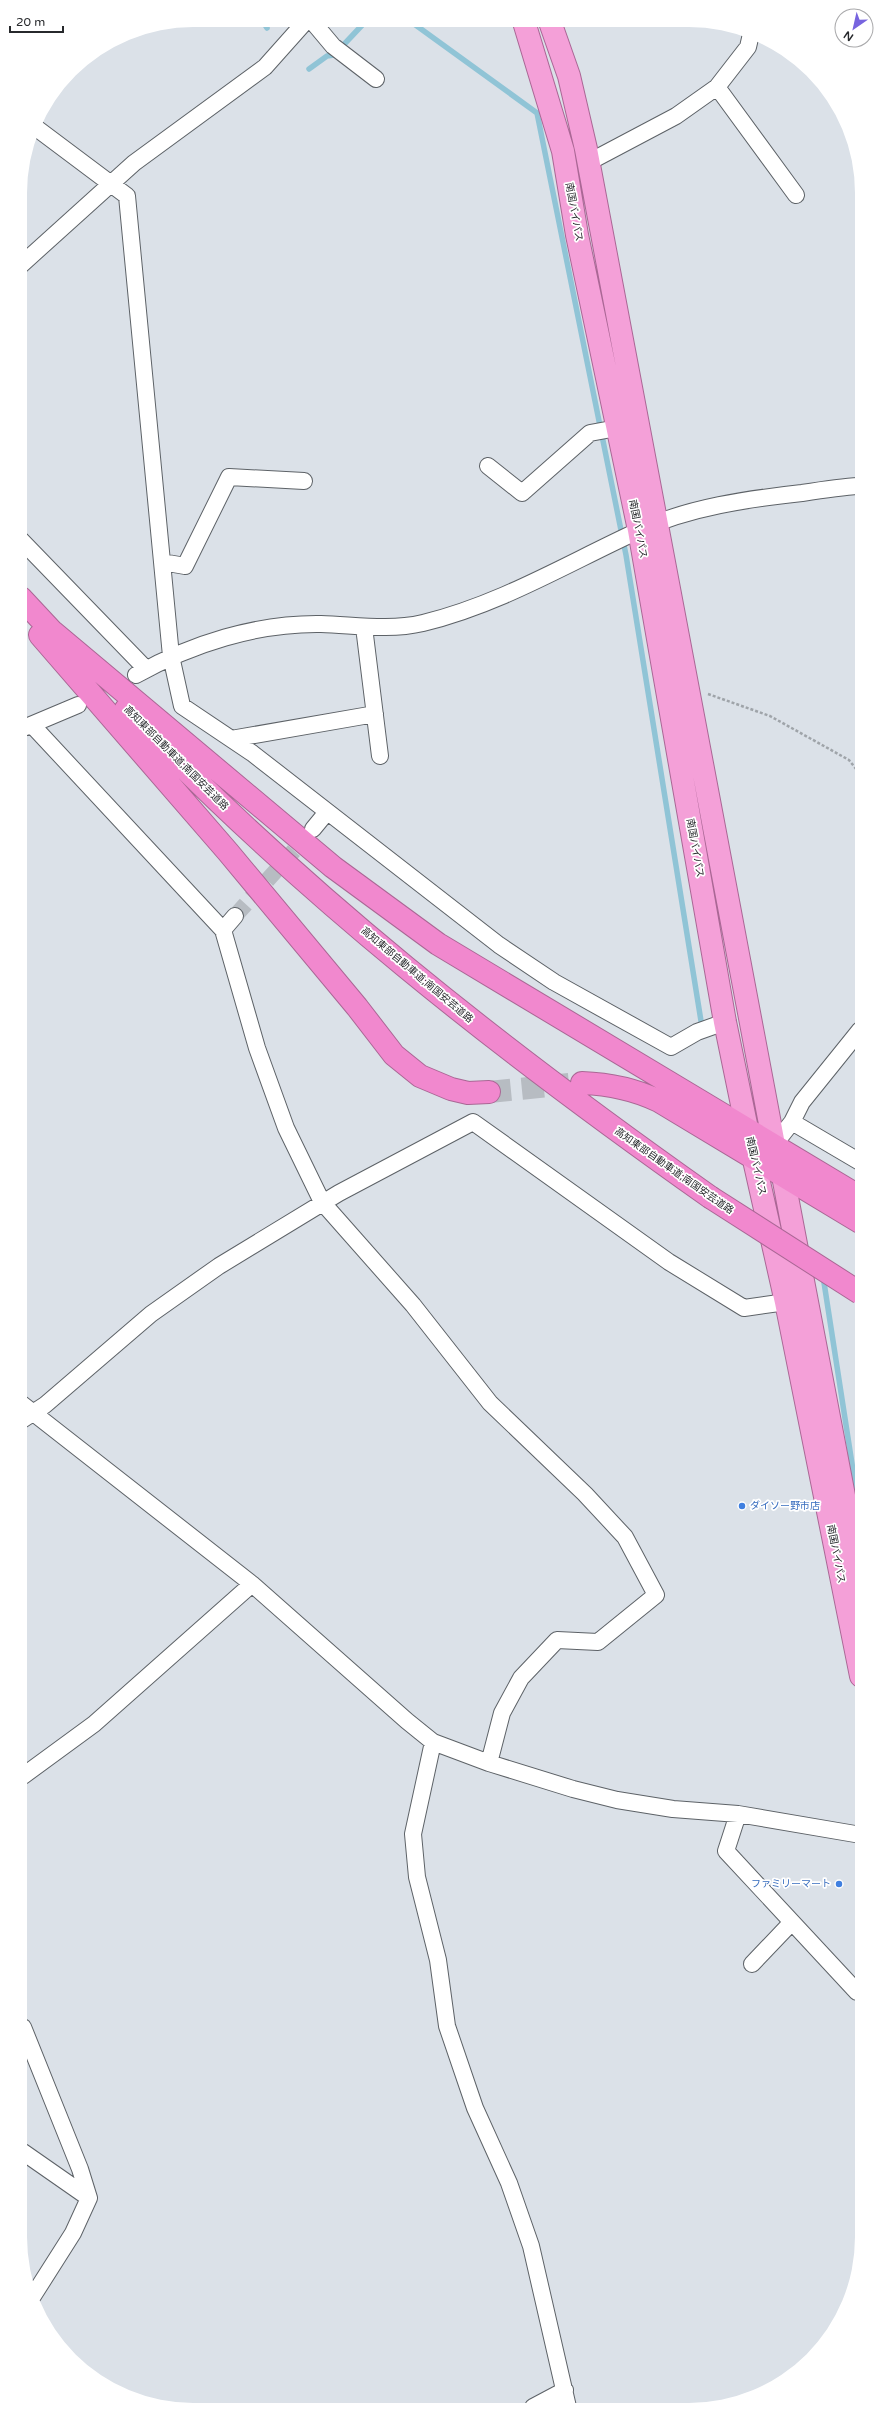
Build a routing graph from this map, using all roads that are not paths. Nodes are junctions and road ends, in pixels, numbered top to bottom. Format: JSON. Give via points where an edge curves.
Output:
{"nodes":[{"id":1,"x":300,"y":27,"type":"edge"},
{"id":2,"x":317,"y":27,"type":"edge"},
{"id":3,"x":526,"y":27,"type":"edge"},
{"id":4,"x":552,"y":27,"type":"edge"},
{"id":5,"x":750,"y":39,"type":"edge"},
{"id":6,"x":376,"y":79,"type":"dead end"},
{"id":7,"x":717,"y":86,"type":"junction"},
{"id":8,"x":39,"y":131,"type":"edge"},
{"id":9,"x":589,"y":162,"type":"junction"},
{"id":10,"x":112,"y":184,"type":"junction"},
{"id":11,"x":796,"y":195,"type":"dead end"},
{"id":12,"x":27,"y":259,"type":"edge"},
{"id":13,"x":617,"y":428,"type":"junction"},
{"id":14,"x":488,"y":466,"type":"dead end"},
{"id":15,"x":304,"y":481,"type":"dead end"},
{"id":16,"x":855,"y":489,"type":"edge"},
{"id":17,"x":658,"y":522,"type":"junction"},
{"id":18,"x":628,"y":536,"type":"junction"},
{"id":19,"x":27,"y":547,"type":"edge"},
{"id":20,"x":162,"y":562,"type":"junction"},
{"id":21,"x":27,"y":604,"type":"edge"},
{"id":22,"x":27,"y":620,"type":"edge"},
{"id":23,"x":364,"y":627,"type":"junction"},
{"id":24,"x":53,"y":632,"type":"junction"},
{"id":25,"x":171,"y":656,"type":"junction"},
{"id":26,"x":78,"y":705,"type":"dead end"},
{"id":27,"x":375,"y":714,"type":"junction"},
{"id":28,"x":27,"y":727,"type":"edge"},
{"id":29,"x":27,"y":728,"type":"edge"},
{"id":30,"x":231,"y":739,"type":"junction"},
{"id":31,"x":380,"y":756,"type":"dead end"},
{"id":32,"x":328,"y":812,"type":"junction"},
{"id":33,"x":313,"y":830,"type":"tunnel mouth"},
{"id":34,"x":234,"y":916,"type":"tunnel mouth"},
{"id":35,"x":223,"y":930,"type":"junction"},
{"id":36,"x":725,"y":1022,"type":"junction"},
{"id":37,"x":855,"y":1036,"type":"edge"},
{"id":38,"x":582,"y":1083,"type":"tunnel mouth"},
{"id":39,"x":489,"y":1092,"type":"tunnel mouth"},
{"id":40,"x":792,"y":1122,"type":"junction"},
{"id":41,"x":747,"y":1129,"type":"junction"},
{"id":42,"x":774,"y":1144,"type":"junction"},
{"id":43,"x":754,"y":1158,"type":"junction"},
{"id":44,"x":855,"y":1159,"type":"edge"},
{"id":45,"x":783,"y":1176,"type":"junction"},
{"id":46,"x":855,"y":1194,"type":"edge"},
{"id":47,"x":322,"y":1202,"type":"junction"},
{"id":48,"x":855,"y":1219,"type":"edge"},
{"id":49,"x":855,"y":1291,"type":"edge"},
{"id":50,"x":786,"y":1302,"type":"junction"},
{"id":51,"x":27,"y":1412,"type":"edge"},
{"id":52,"x":27,"y":1413,"type":"edge"},
{"id":53,"x":855,"y":1554,"type":"edge"},
{"id":54,"x":252,"y":1584,"type":"junction"},
{"id":55,"x":855,"y":1646,"type":"edge"},
{"id":56,"x":434,"y":1742,"type":"junction"},
{"id":57,"x":489,"y":1763,"type":"junction"},
{"id":58,"x":27,"y":1773,"type":"edge"},
{"id":59,"x":738,"y":1814,"type":"junction"},
{"id":60,"x":855,"y":1834,"type":"edge"},
{"id":61,"x":792,"y":1922,"type":"junction"},
{"id":62,"x":752,"y":1964,"type":"dead end"},
{"id":63,"x":855,"y":1990,"type":"edge"},
{"id":64,"x":27,"y":2037,"type":"edge"},
{"id":65,"x":27,"y":2155,"type":"edge"},
{"id":66,"x":89,"y":2198,"type":"junction"},
{"id":67,"x":36,"y":2291,"type":"edge"},
{"id":68,"x":565,"y":2390,"type":"junction"},
{"id":69,"x":541,"y":2403,"type":"edge"},
{"id":70,"x":567,"y":2403,"type":"edge"}],
"edges":[{"from":1,"to":10,"type":"street","via":[[290,42],[265,67],[134,163]]},
{"from":2,"to":6,"type":"street","via":[[332,46]]},
{"from":3,"to":13,"type":"highway","name":"南国バイパス","via":[[563,151],[577,235]]},
{"from":4,"to":9,"type":"highway","name":"南国バイパス","via":[[569,76]]},
{"from":5,"to":7,"type":"street","via":[[748,47]]},
{"from":7,"to":9,"type":"street","via":[[676,116]]},
{"from":7,"to":11,"type":"street"},
{"from":8,"to":10,"type":"street"},
{"from":9,"to":17,"type":"highway","name":"南国バイパス"},
{"from":10,"to":12,"type":"street"},
{"from":10,"to":20,"type":"street","via":[[127,196]]},
{"from":13,"to":14,"type":"street","via":[[590,433],[522,493]]},
{"from":13,"to":18,"type":"highway","name":"南国バイパス"},
{"from":15,"to":20,"type":"street","via":[[229,477],[185,566]]},
{"from":16,"to":17,"type":"street","via":[[772,496],[691,511]]},
{"from":17,"to":18,"type":"street"},
{"from":17,"to":42,"type":"highway","name":"南国バイパス"},
{"from":18,"to":23,"type":"street","via":[[528,586],[455,614],[422,624],[391,628]]},
{"from":18,"to":36,"type":"highway","name":"南国バイパス"},
{"from":19,"to":25,"type":"street","via":[[141,672]]},
{"from":20,"to":25,"type":"street"},
{"from":21,"to":24,"type":"highway","name":"高知東部自動車道;南国安芸道路"},
{"from":22,"to":39,"type":"highway","via":[[233,858],[358,1007],[394,1055],[420,1076],[451,1089],[468,1093]]},
{"from":23,"to":25,"type":"street","via":[[320,624],[284,626],[224,638]]},
{"from":23,"to":27,"type":"street"},
{"from":24,"to":41,"type":"highway","via":[[333,867],[438,944]]},
{"from":24,"to":49,"type":"highway","name":"高知東部自動車道;南国安芸道路","bridge":true,"via":[[142,726],[232,814],[418,978],[613,1128],[710,1197]]},
{"from":25,"to":30,"type":"street","via":[[182,706]]},
{"from":26,"to":28,"type":"street"},
{"from":27,"to":30,"type":"street"},
{"from":27,"to":31,"type":"street"},
{"from":29,"to":35,"type":"street"},
{"from":30,"to":32,"type":"street"},
{"from":32,"to":33,"type":"street"},
{"from":32,"to":36,"type":"street","via":[[499,945],[554,982],[671,1047],[697,1032]]},
{"from":34,"to":35,"type":"street"},
{"from":35,"to":47,"type":"street","via":[[254,1041],[270,1085],[286,1128]]},
{"from":36,"to":41,"type":"highway","name":"南国バイパス"},
{"from":37,"to":40,"type":"street","via":[[802,1102]]},
{"from":38,"to":43,"type":"highway","via":[[619,1086],[639,1092]]},
{"from":40,"to":42,"type":"street"},
{"from":40,"to":44,"type":"street"},
{"from":41,"to":42,"type":"highway"},
{"from":41,"to":43,"type":"highway","name":"南国バイパス"},
{"from":42,"to":45,"type":"highway","name":"南国バイパス"},
{"from":42,"to":46,"type":"highway"},
{"from":43,"to":45,"type":"highway"},
{"from":43,"to":50,"type":"highway","name":"南国バイパス"},
{"from":45,"to":48,"type":"highway"},
{"from":45,"to":53,"type":"highway","name":"南国バイパス"},
{"from":47,"to":50,"type":"street","via":[[473,1122],[669,1262],[744,1308]]},
{"from":47,"to":51,"type":"street","via":[[219,1266],[151,1314],[45,1405]]},
{"from":47,"to":57,"type":"street","via":[[413,1305],[490,1403],[585,1494],[625,1537],[656,1596],[598,1642],[557,1640],[520,1678],[502,1712]]},
{"from":50,"to":55,"type":"highway","name":"南国バイパス"},
{"from":52,"to":54,"type":"street"},
{"from":54,"to":56,"type":"street","via":[[407,1722]]},
{"from":54,"to":58,"type":"street","via":[[94,1724]]},
{"from":56,"to":57,"type":"street"},
{"from":56,"to":68,"type":"street","via":[[413,1834],[417,1877],[438,1960],[447,2026],[475,2108],[509,2183],[531,2246]]},
{"from":57,"to":59,"type":"street","via":[[617,1800],[673,1809]]},
{"from":59,"to":60,"type":"street"},
{"from":59,"to":61,"type":"street","via":[[726,1851]]},
{"from":61,"to":62,"type":"street"},
{"from":61,"to":63,"type":"street"},
{"from":64,"to":66,"type":"street","via":[[80,2169]]},
{"from":65,"to":66,"type":"street"},
{"from":66,"to":67,"type":"street","via":[[73,2233]]},
{"from":68,"to":69,"type":"street"},
{"from":68,"to":70,"type":"street"}]}
